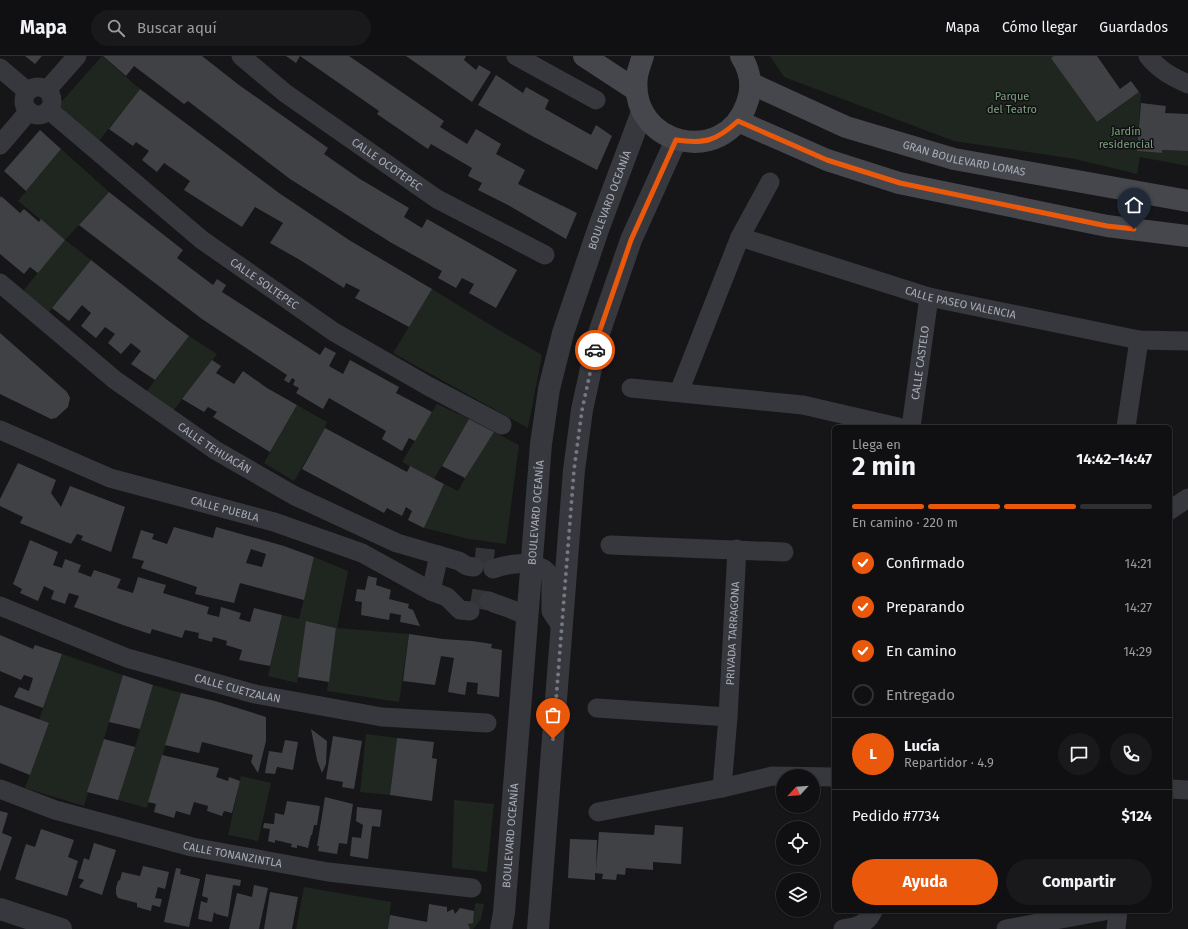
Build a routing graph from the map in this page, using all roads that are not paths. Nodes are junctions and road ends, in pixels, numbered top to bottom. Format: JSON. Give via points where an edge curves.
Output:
{"nodes":[{"id":1,"x":77,"y":56,"type":"edge"},
{"id":2,"x":241,"y":56,"type":"edge"},
{"id":3,"x":516,"y":56,"type":"edge"},
{"id":4,"x":584,"y":56,"type":"edge"},
{"id":5,"x":643,"y":56,"type":"edge"},
{"id":6,"x":741,"y":56,"type":"edge"},
{"id":7,"x":1148,"y":56,"type":"edge"},
{"id":8,"x":0,"y":68,"type":"edge"},
{"id":9,"x":750,"y":83,"type":"junction"},
{"id":10,"x":1188,"y":84,"type":"edge"},
{"id":11,"x":47,"y":90,"type":"junction"},
{"id":12,"x":636,"y":90,"type":"junction"},
{"id":13,"x":27,"y":91,"type":"junction"},
{"id":14,"x":596,"y":100,"type":"dead end"},
{"id":15,"x":49,"y":110,"type":"junction"},
{"id":16,"x":29,"y":111,"type":"junction"},
{"id":17,"x":642,"y":112,"type":"junction"},
{"id":18,"x":738,"y":121,"type":"junction"},
{"id":19,"x":676,"y":140,"type":"junction"},
{"id":20,"x":0,"y":145,"type":"edge"},
{"id":21,"x":770,"y":182,"type":"dead end"},
{"id":22,"x":1188,"y":202,"type":"edge"},
{"id":23,"x":1188,"y":236,"type":"edge"},
{"id":24,"x":740,"y":237,"type":"junction"},
{"id":25,"x":545,"y":255,"type":"dead end"},
{"id":26,"x":0,"y":282,"type":"edge"},
{"id":27,"x":929,"y":297,"type":"junction"},
{"id":28,"x":1138,"y":340,"type":"junction"},
{"id":29,"x":1188,"y":341,"type":"edge"},
{"id":30,"x":631,"y":388,"type":"dead end"},
{"id":31,"x":679,"y":392,"type":"junction"},
{"id":32,"x":889,"y":425,"type":"edge"},
{"id":33,"x":910,"y":425,"type":"edge"},
{"id":34,"x":1126,"y":425,"type":"edge"},
{"id":35,"x":502,"y":426,"type":"dead end"},
{"id":36,"x":0,"y":430,"type":"edge"},
{"id":37,"x":1188,"y":498,"type":"edge"},
{"id":38,"x":1172,"y":509,"type":"edge"},
{"id":39,"x":610,"y":545,"type":"dead end"},
{"id":40,"x":738,"y":549,"type":"junction"},
{"id":41,"x":784,"y":552,"type":"dead end"},
{"id":42,"x":439,"y":555,"type":"junction"},
{"id":43,"x":469,"y":562,"type":"tunnel mouth"},
{"id":44,"x":498,"y":564,"type":"tunnel mouth"},
{"id":45,"x":531,"y":565,"type":"junction"},
{"id":46,"x":439,"y":594,"type":"junction"},
{"id":47,"x":0,"y":606,"type":"edge"},
{"id":48,"x":518,"y":613,"type":"junction"},
{"id":49,"x":562,"y":628,"type":"junction"},
{"id":50,"x":597,"y":708,"type":"dead end"},
{"id":51,"x":728,"y":717,"type":"junction"},
{"id":52,"x":487,"y":723,"type":"dead end"},
{"id":53,"x":832,"y":776,"type":"edge"},
{"id":54,"x":722,"y":788,"type":"junction"},
{"id":55,"x":0,"y":789,"type":"edge"},
{"id":56,"x":1172,"y":789,"type":"edge"},
{"id":57,"x":1188,"y":790,"type":"edge"},
{"id":58,"x":598,"y":812,"type":"dead end"},
{"id":59,"x":472,"y":888,"type":"dead end"},
{"id":60,"x":0,"y":909,"type":"edge"},
{"id":61,"x":872,"y":913,"type":"edge"},
{"id":62,"x":1093,"y":913,"type":"edge"},
{"id":63,"x":1118,"y":913,"type":"edge"},
{"id":64,"x":61,"y":929,"type":"edge"},
{"id":65,"x":501,"y":929,"type":"edge"},
{"id":66,"x":538,"y":929,"type":"edge"},
{"id":67,"x":843,"y":929,"type":"edge"},
{"id":68,"x":1006,"y":929,"type":"edge"},
{"id":69,"x":1116,"y":929,"type":"edge"}],
"edges":[{"from":1,"to":11,"type":"street"},
{"from":2,"to":25,"type":"street","name":"CALLE OCOTEPEC","via":[[285,92],[438,199]]},
{"from":3,"to":14,"type":"street"},
{"from":4,"to":12,"type":"main road"},
{"from":5,"to":12,"type":"main road","via":[[637,75]]},
{"from":6,"to":9,"type":"main road","via":[[746,64]]},
{"from":7,"to":10,"type":"street","via":[[1168,75]]},
{"from":8,"to":13,"type":"street"},
{"from":9,"to":18,"type":"main road","via":[[745,110]]},
{"from":9,"to":22,"type":"main road","name":"GRAN BOULEVARD LOMAS","via":[[846,127],[954,159]]},
{"from":11,"to":13,"type":"street","via":[[37,86]]},
{"from":11,"to":15,"type":"street","via":[[52,99]]},
{"from":12,"to":17,"type":"main road"},
{"from":13,"to":16,"type":"street","via":[[24,102]]},
{"from":15,"to":16,"type":"street","via":[[39,115]]},
{"from":15,"to":35,"type":"street","name":"CALLE SOLTEPEC","via":[[202,240],[309,315],[334,332]]},
{"from":16,"to":20,"type":"street"},
{"from":17,"to":19,"type":"main road","via":[[663,134]]},
{"from":17,"to":45,"type":"street","name":"BOULEVARD OCEANÍA","via":[[563,333],[549,389],[541,444]]},
{"from":18,"to":19,"type":"main road","via":[[725,133],[710,140]]},
{"from":18,"to":23,"type":"main road","via":[[827,160],[900,183],[1107,226]]},
{"from":19,"to":49,"type":"street","via":[[631,240],[598,336],[582,410],[574,470]]},
{"from":21,"to":24,"type":"street"},
{"from":24,"to":27,"type":"street","name":"CALLE PASEO VALENCIA"},
{"from":24,"to":31,"type":"street"},
{"from":26,"to":42,"type":"street","name":"CALLE TEHUACÁN","via":[[115,380],[215,450],[295,496],[397,543]]},
{"from":27,"to":28,"type":"street","name":"CALLE PASEO VALENCIA"},
{"from":27,"to":33,"type":"street","name":"CALLE CASTELO"},
{"from":28,"to":29,"type":"street","name":"CALLE PASEO VALENCIA"},
{"from":28,"to":34,"type":"street"},
{"from":30,"to":31,"type":"street"},
{"from":31,"to":32,"type":"street","via":[[803,405]]},
{"from":36,"to":46,"type":"street","name":"CALLE PUEBLA","via":[[110,478],[274,522],[362,553]]},
{"from":37,"to":38,"type":"street"},
{"from":39,"to":40,"type":"street"},
{"from":40,"to":41,"type":"street"},
{"from":40,"to":51,"type":"street","name":"PRIVADA TARRAGONA"},
{"from":42,"to":43,"type":"street","name":"CALLE TEHUACÁN"},
{"from":42,"to":46,"type":"street"},
{"from":44,"to":45,"type":"street"},
{"from":45,"to":48,"type":"street","name":"BOULEVARD OCEANÍA"},
{"from":45,"to":49,"type":"street","via":[[544,569],[551,576],[551,611]]},
{"from":46,"to":48,"type":"street","name":"CALLE PUEBLA","via":[[460,610],[479,606]]},
{"from":47,"to":52,"type":"street","name":"CALLE CUETZALAN","via":[[127,658],[255,694],[382,717]]},
{"from":48,"to":65,"type":"street","name":"BOULEVARD OCEANÍA","via":[[504,913]]},
{"from":49,"to":66,"type":"street"},
{"from":50,"to":51,"type":"street"},
{"from":51,"to":54,"type":"street","name":"PRIVADA TARRAGONA"},
{"from":53,"to":54,"type":"street","via":[[772,776]]},
{"from":54,"to":58,"type":"street"},
{"from":55,"to":59,"type":"street","name":"CALLE TONANZINTLA","via":[[54,810],[192,847],[328,872]]},
{"from":56,"to":57,"type":"street"},
{"from":60,"to":64,"type":"street"},
{"from":61,"to":67,"type":"street","via":[[869,919],[854,927]]},
{"from":62,"to":68,"type":"street"},
{"from":63,"to":69,"type":"street"}]}
